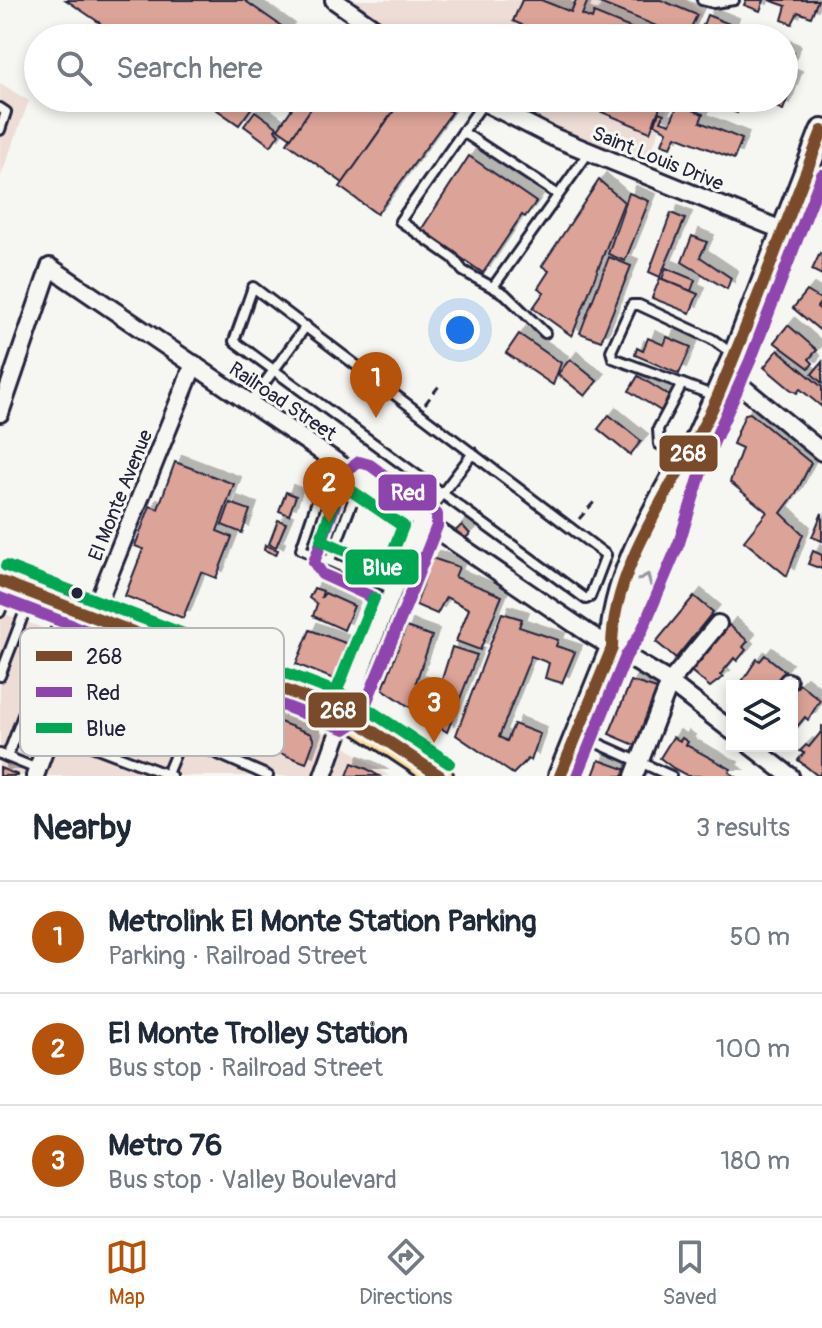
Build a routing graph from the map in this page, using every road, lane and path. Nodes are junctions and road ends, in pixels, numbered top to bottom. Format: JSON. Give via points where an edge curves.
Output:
{"nodes":[{"id":1,"x":334,"y":0,"type":"edge"},
{"id":2,"x":702,"y":0,"type":"edge"},
{"id":3,"x":734,"y":0,"type":"edge"},
{"id":4,"x":368,"y":24,"type":"edge"},
{"id":5,"x":0,"y":108,"type":"edge"},
{"id":6,"x":474,"y":112,"type":"edge"},
{"id":7,"x":505,"y":112,"type":"edge"},
{"id":8,"x":0,"y":130,"type":"edge"},
{"id":9,"x":822,"y":131,"type":"edge"},
{"id":10,"x":463,"y":132,"type":"junction"},
{"id":11,"x":589,"y":152,"type":"junction"},
{"id":12,"x":557,"y":194,"type":"junction"},
{"id":13,"x":784,"y":231,"type":"junction"},
{"id":14,"x":493,"y":287,"type":"junction"},
{"id":15,"x":306,"y":326,"type":"junction"},
{"id":16,"x":545,"y":333,"type":"dead end"},
{"id":17,"x":735,"y":355,"type":"junction"},
{"id":18,"x":194,"y":364,"type":"junction"},
{"id":19,"x":275,"y":368,"type":"junction"},
{"id":20,"x":442,"y":382,"type":"dead end"},
{"id":21,"x":682,"y":384,"type":"junction"},
{"id":22,"x":721,"y":387,"type":"junction"},
{"id":23,"x":432,"y":395,"type":"dead end"},
{"id":24,"x":250,"y":403,"type":"junction"},
{"id":25,"x":0,"y":413,"type":"edge"},
{"id":26,"x":822,"y":452,"type":"edge"},
{"id":27,"x":473,"y":453,"type":"junction"},
{"id":28,"x":331,"y":458,"type":"junction"},
{"id":29,"x":688,"y":460,"type":"junction"},
{"id":30,"x":361,"y":478,"type":"junction"},
{"id":31,"x":443,"y":492,"type":"junction"},
{"id":32,"x":595,"y":501,"type":"dead end"},
{"id":33,"x":586,"y":512,"type":"dead end"},
{"id":34,"x":422,"y":520,"type":"junction"},
{"id":35,"x":330,"y":560,"type":"junction"},
{"id":36,"x":14,"y":586,"type":"edge"},
{"id":37,"x":395,"y":590,"type":"junction"},
{"id":38,"x":65,"y":605,"type":"junction"},
{"id":39,"x":0,"y":612,"type":"edge"},
{"id":40,"x":93,"y":617,"type":"junction"},
{"id":41,"x":718,"y":624,"type":"dead end"},
{"id":42,"x":56,"y":628,"type":"edge"},
{"id":43,"x":89,"y":628,"type":"edge"},
{"id":44,"x":123,"y":628,"type":"edge"},
{"id":45,"x":612,"y":648,"type":"junction"},
{"id":46,"x":3,"y":661,"type":"edge"},
{"id":47,"x":0,"y":676,"type":"edge"},
{"id":48,"x":670,"y":682,"type":"junction"},
{"id":49,"x":284,"y":689,"type":"edge"},
{"id":50,"x":345,"y":713,"type":"junction"},
{"id":51,"x":20,"y":716,"type":"edge"},
{"id":52,"x":726,"y":726,"type":"edge"},
{"id":53,"x":577,"y":734,"type":"junction"},
{"id":54,"x":759,"y":752,"type":"edge"},
{"id":55,"x":4,"y":756,"type":"edge"},
{"id":56,"x":119,"y":756,"type":"edge"},
{"id":57,"x":176,"y":756,"type":"edge"},
{"id":58,"x":223,"y":756,"type":"edge"},
{"id":59,"x":637,"y":768,"type":"edge"},
{"id":60,"x":36,"y":773,"type":"edge"},
{"id":61,"x":169,"y":775,"type":"edge"},
{"id":62,"x":268,"y":776,"type":"edge"},
{"id":63,"x":323,"y":776,"type":"edge"},
{"id":64,"x":440,"y":776,"type":"edge"},
{"id":65,"x":560,"y":776,"type":"edge"},
{"id":66,"x":671,"y":776,"type":"edge"},
{"id":67,"x":790,"y":776,"type":"edge"}],
"edges":[{"from":1,"to":4,"type":"street"},
{"from":2,"to":3,"type":"lane"},
{"from":5,"to":8,"type":"lane","via":[[6,112]]},
{"from":6,"to":10,"type":"lane"},
{"from":7,"to":11,"type":"street","name":"Saint Louis Drive"},
{"from":9,"to":13,"type":"main road"},
{"from":10,"to":12,"type":"lane"},
{"from":10,"to":14,"type":"lane","via":[[400,221],[463,271]]},
{"from":11,"to":12,"type":"lane"},
{"from":11,"to":13,"type":"street","name":"Saint Louis Drive"},
{"from":12,"to":14,"type":"lane"},
{"from":13,"to":17,"type":"main road"},
{"from":14,"to":16,"type":"lane"},
{"from":15,"to":19,"type":"lane"},
{"from":15,"to":19,"type":"lane","via":[[253,287],[234,341]]},
{"from":15,"to":27,"type":"lane"},
{"from":17,"to":21,"type":"lane","via":[[712,339],[632,305],[611,354]]},
{"from":17,"to":22,"type":"main road"},
{"from":18,"to":24,"type":"street","name":"Railroad Street"},
{"from":18,"to":25,"type":"street","name":"Railroad Street","via":[[50,267]]},
{"from":18,"to":40,"type":"street","name":"El Monte Avenue"},
{"from":19,"to":24,"type":"lane"},
{"from":19,"to":31,"type":"lane"},
{"from":20,"to":23,"type":"path"},
{"from":21,"to":22,"type":"lane"},
{"from":21,"to":29,"type":"lane","via":[[658,429],[659,444]]},
{"from":22,"to":26,"type":"street","via":[[740,385]]},
{"from":22,"to":29,"type":"main road"},
{"from":24,"to":28,"type":"street","name":"Railroad Street"},
{"from":27,"to":31,"type":"lane"},
{"from":27,"to":31,"type":"lane","via":[[606,555],[590,597]]},
{"from":28,"to":30,"type":"street","name":"Railroad Street"},
{"from":28,"to":35,"type":"lane","via":[[301,549]]},
{"from":29,"to":45,"type":"main road","via":[[664,537]]},
{"from":30,"to":34,"type":"street","name":"Railroad Street"},
{"from":30,"to":35,"type":"lane"},
{"from":31,"to":34,"type":"lane"},
{"from":32,"to":33,"type":"path"},
{"from":34,"to":37,"type":"street"},
{"from":34,"to":45,"type":"street","name":"Railroad Street"},
{"from":35,"to":37,"type":"lane"},
{"from":36,"to":38,"type":"main road"},
{"from":36,"to":39,"type":"lane"},
{"from":36,"to":46,"type":"lane"},
{"from":37,"to":50,"type":"street"},
{"from":38,"to":40,"type":"main road"},
{"from":38,"to":42,"type":"lane"},
{"from":40,"to":43,"type":"street","name":"El Monte Avenue"},
{"from":40,"to":44,"type":"main road"},
{"from":41,"to":48,"type":"street"},
{"from":45,"to":48,"type":"street","name":"Railroad Street"},
{"from":45,"to":53,"type":"main road"},
{"from":46,"to":47,"type":"lane"},
{"from":48,"to":52,"type":"street","name":"Railroad Street"},
{"from":48,"to":59,"type":"street"},
{"from":49,"to":50,"type":"main road"},
{"from":50,"to":63,"type":"street"},
{"from":50,"to":64,"type":"main road"},
{"from":51,"to":55,"type":"lane"},
{"from":53,"to":59,"type":"lane"},
{"from":53,"to":65,"type":"main road"},
{"from":54,"to":67,"type":"street"},
{"from":55,"to":60,"type":"lane"},
{"from":56,"to":61,"type":"lane"},
{"from":57,"to":61,"type":"lane"},
{"from":58,"to":62,"type":"lane"},
{"from":59,"to":66,"type":"lane"}]}
